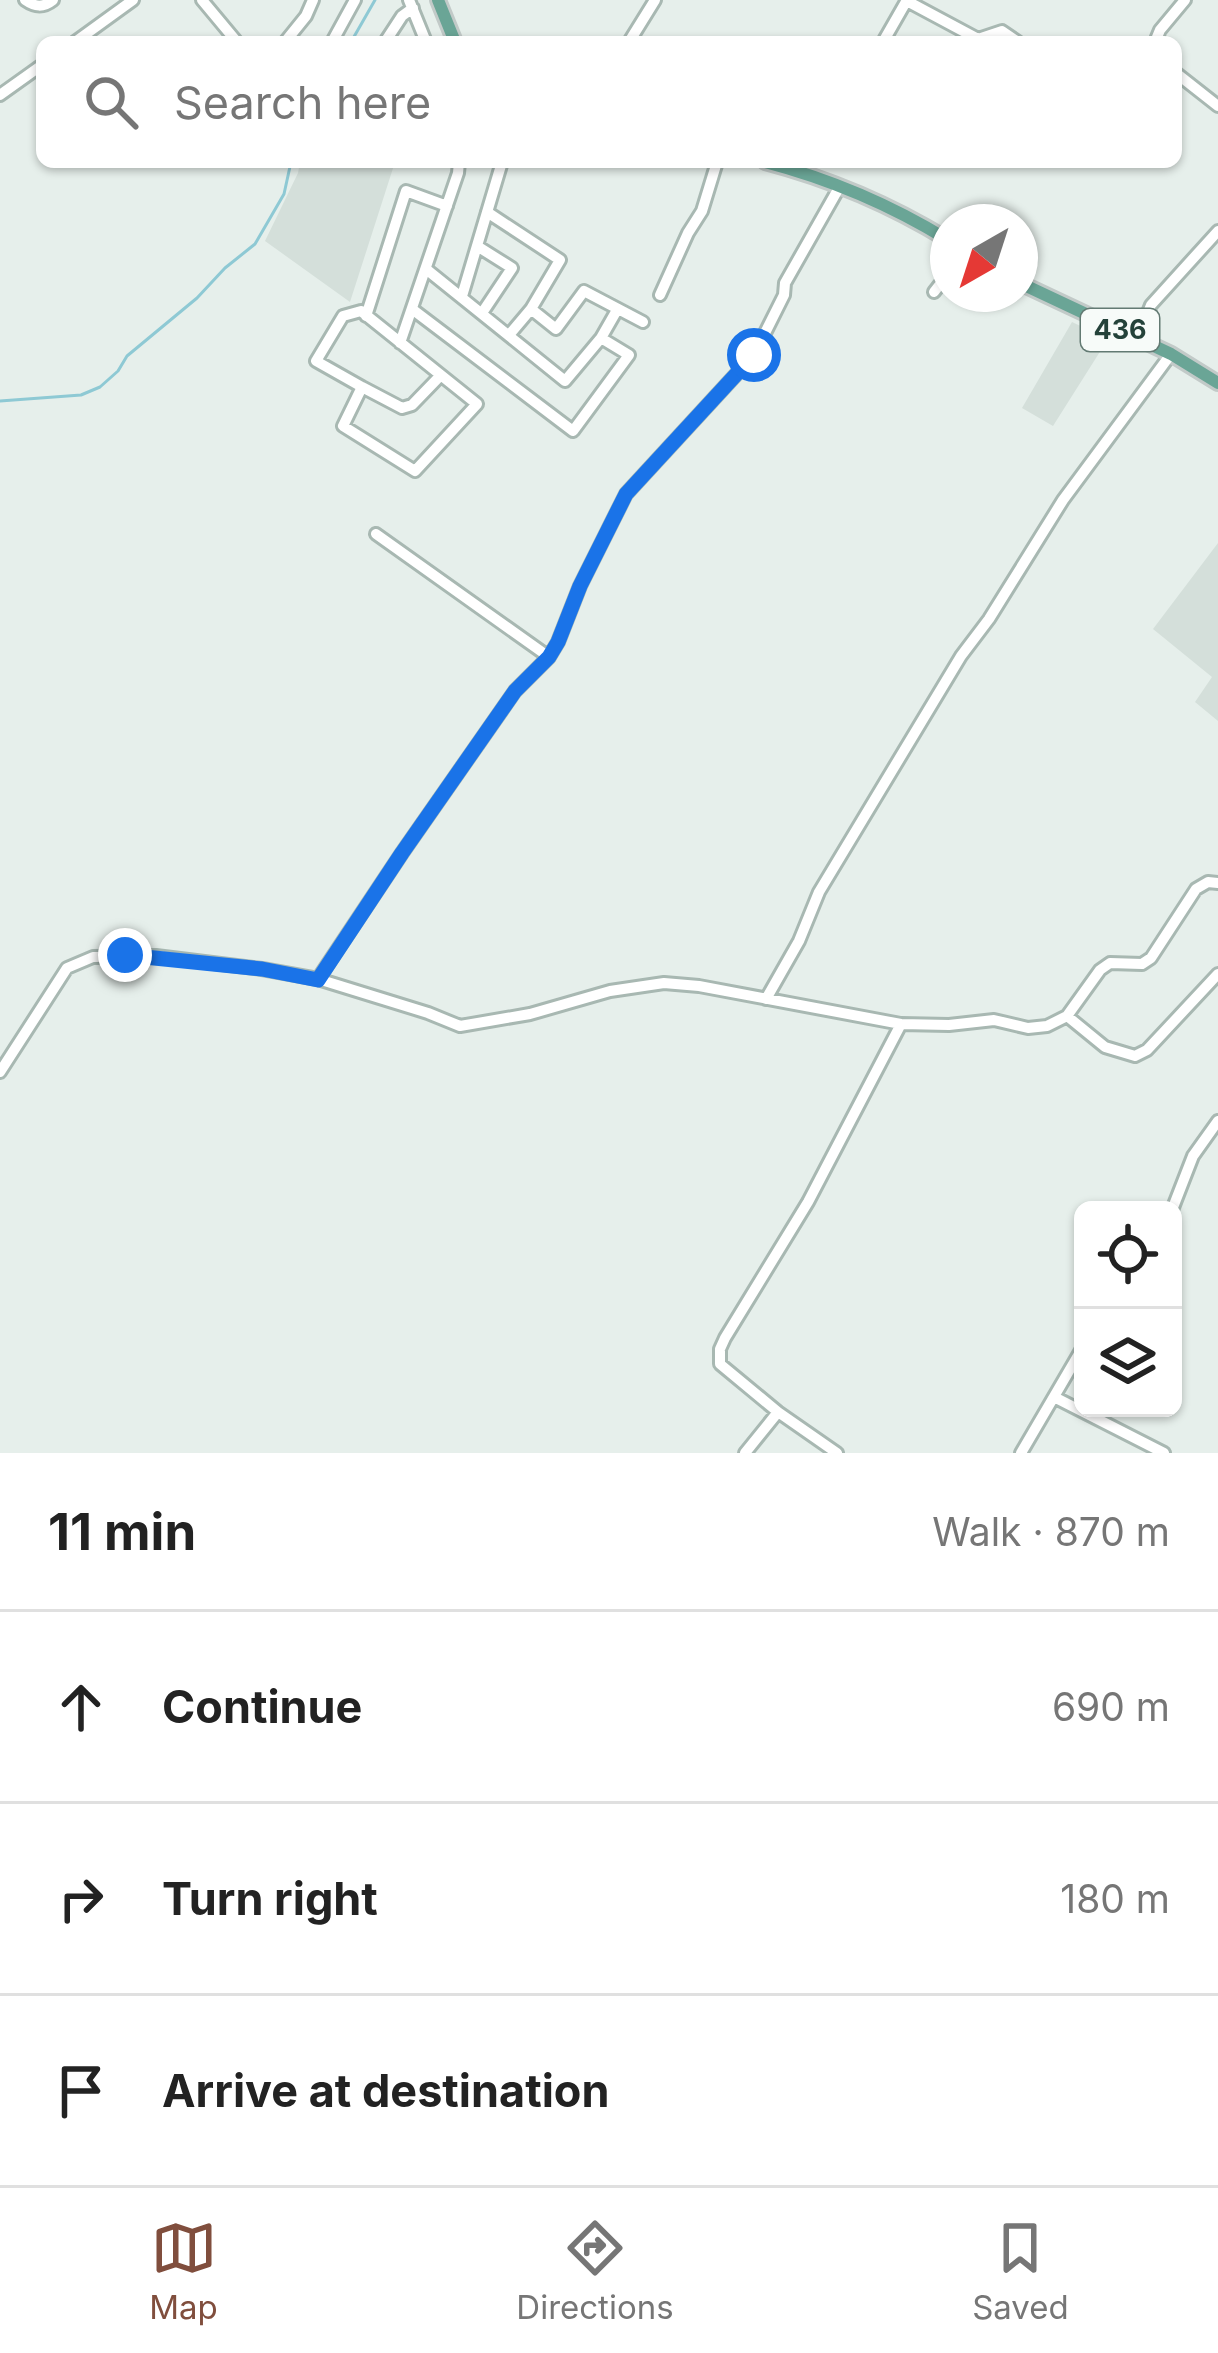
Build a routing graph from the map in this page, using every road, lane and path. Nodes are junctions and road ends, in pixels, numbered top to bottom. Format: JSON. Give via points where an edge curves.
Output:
{"nodes":[{"id":1,"x":25,"y":0,"type":"edge"},
{"id":2,"x":52,"y":0,"type":"edge"},
{"id":3,"x":133,"y":0,"type":"edge"},
{"id":4,"x":202,"y":0,"type":"edge"},
{"id":5,"x":314,"y":0,"type":"edge"},
{"id":6,"x":355,"y":0,"type":"edge"},
{"id":7,"x":437,"y":0,"type":"edge"},
{"id":8,"x":655,"y":0,"type":"edge"},
{"id":9,"x":907,"y":0,"type":"edge"},
{"id":10,"x":1185,"y":0,"type":"edge"},
{"id":11,"x":411,"y":4,"type":"edge"},
{"id":12,"x":83,"y":36,"type":"edge"},
{"id":13,"x":232,"y":36,"type":"edge"},
{"id":14,"x":290,"y":36,"type":"edge"},
{"id":15,"x":335,"y":36,"type":"edge"},
{"id":16,"x":389,"y":36,"type":"edge"},
{"id":17,"x":424,"y":36,"type":"edge"},
{"id":18,"x":452,"y":36,"type":"edge"},
{"id":19,"x":633,"y":36,"type":"edge"},
{"id":20,"x":886,"y":36,"type":"edge"},
{"id":21,"x":973,"y":36,"type":"edge"},
{"id":22,"x":1158,"y":36,"type":"edge"},
{"id":23,"x":36,"y":69,"type":"edge"},
{"id":24,"x":1182,"y":78,"type":"edge"},
{"id":25,"x":0,"y":95,"type":"edge"},
{"id":26,"x":1218,"y":106,"type":"edge"},
{"id":27,"x":458,"y":168,"type":"edge"},
{"id":28,"x":500,"y":168,"type":"edge"},
{"id":29,"x":716,"y":168,"type":"edge"},
{"id":30,"x":813,"y":169,"type":"edge"},
{"id":31,"x":840,"y":186,"type":"junction"},
{"id":32,"x":447,"y":206,"type":"junction"},
{"id":33,"x":487,"y":212,"type":"junction"},
{"id":34,"x":930,"y":229,"type":"edge"},
{"id":35,"x":1218,"y":231,"type":"edge"},
{"id":36,"x":477,"y":246,"type":"junction"},
{"id":37,"x":426,"y":269,"type":"junction"},
{"id":38,"x":1038,"y":292,"type":"edge"},
{"id":39,"x":660,"y":295,"type":"dead end"},
{"id":40,"x":462,"y":296,"type":"junction"},
{"id":41,"x":412,"y":309,"type":"junction"},
{"id":42,"x":531,"y":309,"type":"junction"},
{"id":43,"x":617,"y":310,"type":"junction"},
{"id":44,"x":482,"y":313,"type":"junction"},
{"id":45,"x":366,"y":316,"type":"junction"},
{"id":46,"x":643,"y":322,"type":"dead end"},
{"id":47,"x":509,"y":334,"type":"junction"},
{"id":48,"x":601,"y":338,"type":"junction"},
{"id":49,"x":1138,"y":338,"type":"junction"},
{"id":50,"x":400,"y":343,"type":"junction"},
{"id":51,"x":1171,"y":354,"type":"junction"},
{"id":52,"x":441,"y":375,"type":"junction"},
{"id":53,"x":1218,"y":382,"type":"edge"},
{"id":54,"x":362,"y":387,"type":"junction"},
{"id":55,"x":376,"y":534,"type":"dead end"},
{"id":56,"x":549,"y":657,"type":"junction"},
{"id":57,"x":1218,"y":884,"type":"edge"},
{"id":58,"x":1218,"y":974,"type":"edge"},
{"id":59,"x":318,"y":980,"type":"junction"},
{"id":60,"x":766,"y":999,"type":"junction"},
{"id":61,"x":1067,"y":1016,"type":"junction"},
{"id":62,"x":901,"y":1024,"type":"junction"},
{"id":63,"x":0,"y":1072,"type":"edge"},
{"id":64,"x":1218,"y":1121,"type":"edge"},
{"id":65,"x":1176,"y":1201,"type":"edge"},
{"id":66,"x":1074,"y":1363,"type":"edge"},
{"id":67,"x":1054,"y":1397,"type":"junction"},
{"id":68,"x":778,"y":1412,"type":"junction"},
{"id":69,"x":745,"y":1453,"type":"edge"},
{"id":70,"x":836,"y":1453,"type":"edge"},
{"id":71,"x":1021,"y":1453,"type":"edge"},
{"id":72,"x":1164,"y":1453,"type":"edge"}],
"edges":[{"from":1,"to":2,"type":"street"},
{"from":3,"to":12,"type":"street"},
{"from":4,"to":13,"type":"street"},
{"from":5,"to":14,"type":"street"},
{"from":6,"to":15,"type":"street"},
{"from":7,"to":18,"type":"main road"},
{"from":8,"to":19,"type":"street"},
{"from":9,"to":20,"type":"street"},
{"from":9,"to":21,"type":"street"},
{"from":10,"to":22,"type":"street"},
{"from":11,"to":16,"type":"street"},
{"from":11,"to":17,"type":"street"},
{"from":23,"to":25,"type":"street"},
{"from":24,"to":26,"type":"street"},
{"from":27,"to":32,"type":"street"},
{"from":28,"to":33,"type":"street"},
{"from":29,"to":39,"type":"street"},
{"from":30,"to":31,"type":"main road"},
{"from":31,"to":34,"type":"main road"},
{"from":31,"to":56,"type":"street","via":[[754,355],[626,494]]},
{"from":32,"to":37,"type":"street"},
{"from":32,"to":45,"type":"street","via":[[406,191]]},
{"from":33,"to":36,"type":"street"},
{"from":33,"to":42,"type":"street","via":[[560,260]]},
{"from":35,"to":49,"type":"street","via":[[1151,305]]},
{"from":36,"to":40,"type":"street"},
{"from":36,"to":44,"type":"street","via":[[512,268]]},
{"from":37,"to":40,"type":"street"},
{"from":37,"to":41,"type":"street"},
{"from":38,"to":49,"type":"main road","number":"436"},
{"from":40,"to":44,"type":"street"},
{"from":41,"to":48,"type":"street","via":[[573,430],[628,355]]},
{"from":41,"to":50,"type":"street"},
{"from":42,"to":43,"type":"street","via":[[556,329],[584,291]]},
{"from":42,"to":47,"type":"street"},
{"from":43,"to":46,"type":"street"},
{"from":43,"to":48,"type":"street"},
{"from":44,"to":47,"type":"street"},
{"from":45,"to":50,"type":"street"},
{"from":45,"to":54,"type":"street","via":[[343,316],[316,361]]},
{"from":47,"to":48,"type":"street","via":[[565,381]]},
{"from":49,"to":51,"type":"main road","number":"436"},
{"from":50,"to":52,"type":"street"},
{"from":51,"to":53,"type":"main road","number":"436"},
{"from":51,"to":60,"type":"street","via":[[962,656],[819,892]]},
{"from":52,"to":54,"type":"street","via":[[403,408]]},
{"from":52,"to":54,"type":"street","via":[[478,404],[416,471],[344,426]]},
{"from":55,"to":56,"type":"street"},
{"from":56,"to":59,"type":"street","via":[[515,691]]},
{"from":57,"to":61,"type":"street","via":[[1196,889],[1151,958],[1100,970]]},
{"from":58,"to":61,"type":"street","via":[[1136,1056],[1105,1048]]},
{"from":59,"to":60,"type":"street","via":[[460,1026],[644,985]]},
{"from":59,"to":63,"type":"street","via":[[156,956],[93,957],[67,968]]},
{"from":60,"to":62,"type":"street"},
{"from":61,"to":62,"type":"street","via":[[1028,1028],[994,1020]]},
{"from":62,"to":68,"type":"street","via":[[720,1349],[720,1364]]},
{"from":64,"to":65,"type":"street"},
{"from":66,"to":67,"type":"street"},
{"from":67,"to":71,"type":"street"},
{"from":67,"to":72,"type":"street"},
{"from":68,"to":69,"type":"street"},
{"from":68,"to":70,"type":"street"}]}
